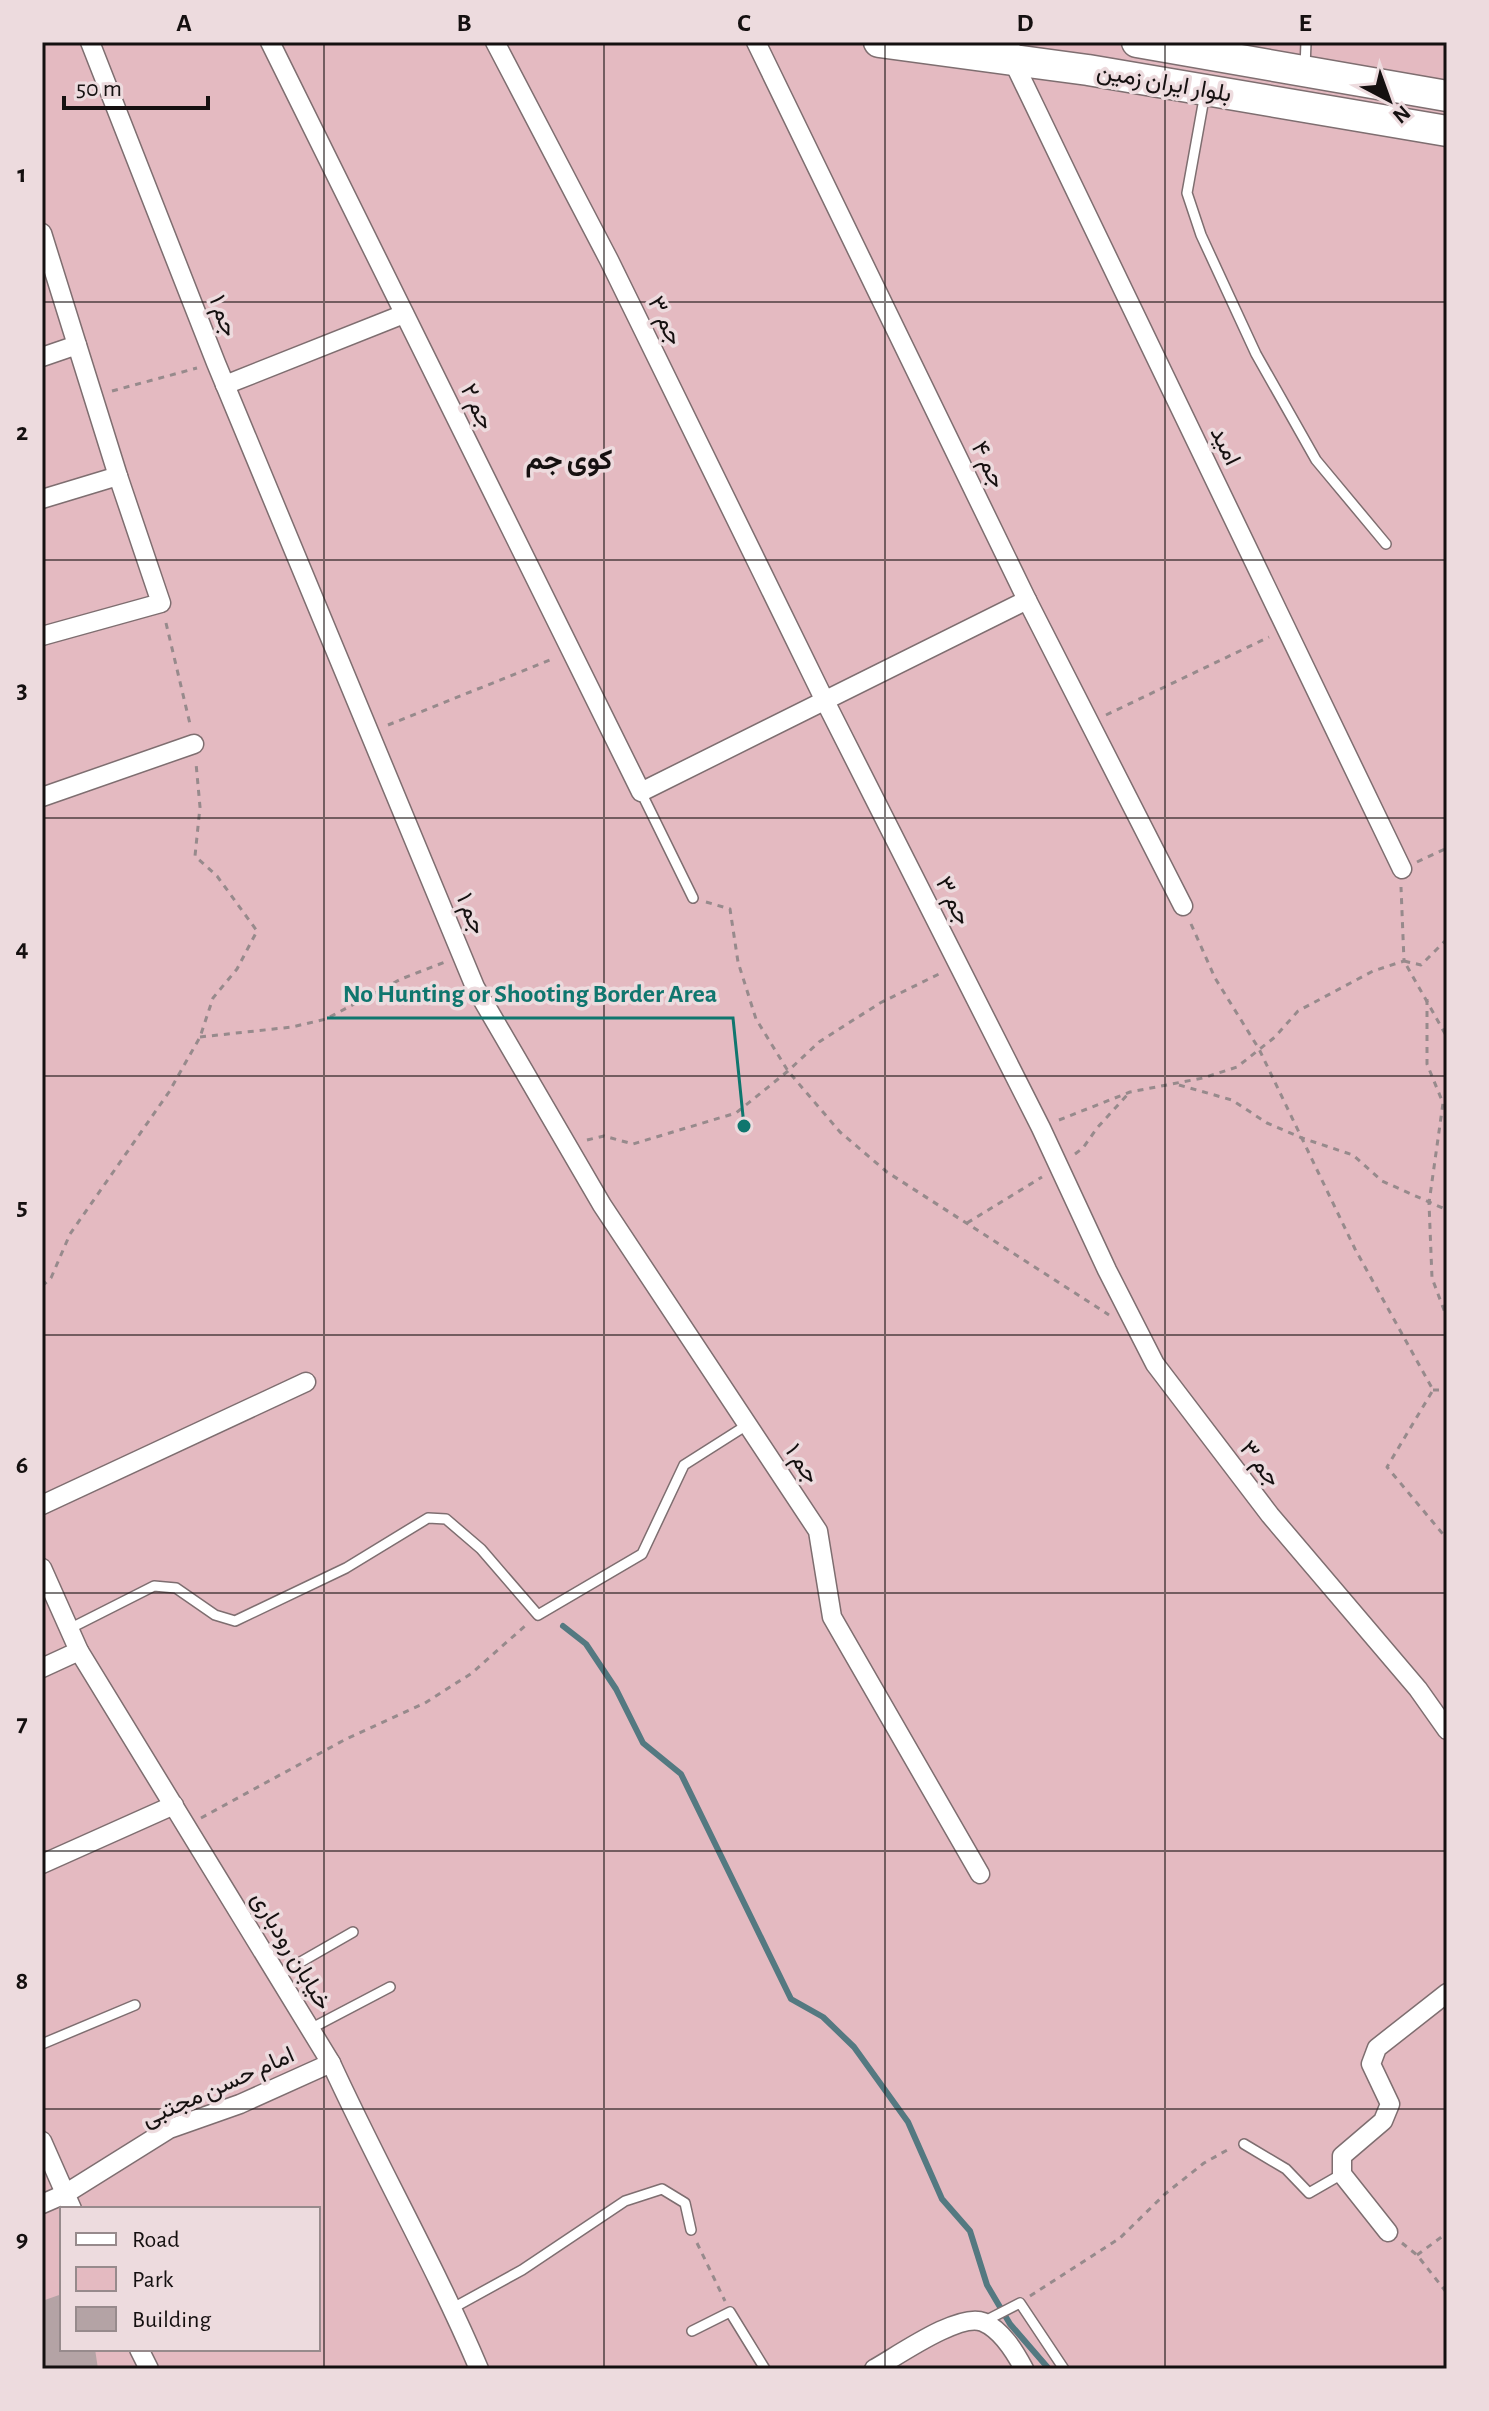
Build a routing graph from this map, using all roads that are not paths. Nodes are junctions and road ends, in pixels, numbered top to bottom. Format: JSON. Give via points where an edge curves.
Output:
{"nodes":[{"id":1,"x":90,"y":42,"type":"edge"},
{"id":2,"x":270,"y":42,"type":"edge"},
{"id":3,"x":495,"y":42,"type":"edge"},
{"id":4,"x":756,"y":42,"type":"edge"},
{"id":5,"x":879,"y":42,"type":"edge"},
{"id":6,"x":1152,"y":43,"type":"edge"},
{"id":7,"x":1011,"y":51,"type":"edge"},
{"id":8,"x":1305,"y":57,"type":"edge"},
{"id":9,"x":1205,"y":90,"type":"junction"},
{"id":10,"x":1447,"y":96,"type":"edge"},
{"id":11,"x":1447,"y":131,"type":"edge"},
{"id":12,"x":42,"y":233,"type":"edge"},
{"id":13,"x":404,"y":314,"type":"junction"},
{"id":14,"x":77,"y":345,"type":"junction"},
{"id":15,"x":42,"y":357,"type":"edge"},
{"id":16,"x":225,"y":385,"type":"junction"},
{"id":17,"x":118,"y":476,"type":"junction"},
{"id":18,"x":42,"y":499,"type":"edge"},
{"id":19,"x":1386,"y":544,"type":"dead end"},
{"id":20,"x":1027,"y":600,"type":"junction"},
{"id":21,"x":42,"y":636,"type":"edge"},
{"id":22,"x":824,"y":699,"type":"junction"},
{"id":23,"x":194,"y":744,"type":"road end"},
{"id":24,"x":641,"y":792,"type":"junction"},
{"id":25,"x":42,"y":797,"type":"edge"},
{"id":26,"x":1402,"y":869,"type":"road end"},
{"id":27,"x":693,"y":898,"type":"road end"},
{"id":28,"x":1183,"y":906,"type":"road end"},
{"id":29,"x":306,"y":1382,"type":"dead end"},
{"id":30,"x":747,"y":1425,"type":"junction"},
{"id":31,"x":42,"y":1505,"type":"edge"},
{"id":32,"x":42,"y":1568,"type":"edge"},
{"id":33,"x":69,"y":1629,"type":"junction"},
{"id":34,"x":79,"y":1651,"type":"junction"},
{"id":35,"x":42,"y":1668,"type":"edge"},
{"id":36,"x":1447,"y":1730,"type":"edge"},
{"id":37,"x":174,"y":1805,"type":"junction"},
{"id":38,"x":42,"y":1864,"type":"edge"},
{"id":39,"x":980,"y":1874,"type":"dead end"},
{"id":40,"x":353,"y":1932,"type":"dead end"},
{"id":41,"x":278,"y":1975,"type":"junction"},
{"id":42,"x":390,"y":1987,"type":"dead end"},
{"id":43,"x":1447,"y":1993,"type":"edge"},
{"id":44,"x":135,"y":2005,"type":"dead end"},
{"id":45,"x":310,"y":2029,"type":"junction"},
{"id":46,"x":42,"y":2044,"type":"edge"},
{"id":47,"x":331,"y":2063,"type":"junction"},
{"id":48,"x":42,"y":2141,"type":"edge"},
{"id":49,"x":1244,"y":2144,"type":"road end"},
{"id":50,"x":1342,"y":2174,"type":"junction"},
{"id":51,"x":69,"y":2202,"type":"edge"},
{"id":52,"x":42,"y":2204,"type":"edge"},
{"id":53,"x":691,"y":2230,"type":"road end"},
{"id":54,"x":1388,"y":2232,"type":"road end"},
{"id":55,"x":453,"y":2308,"type":"junction"},
{"id":56,"x":987,"y":2320,"type":"junction"},
{"id":57,"x":692,"y":2331,"type":"dead end"},
{"id":58,"x":140,"y":2351,"type":"edge"},
{"id":59,"x":149,"y":2369,"type":"edge"},
{"id":60,"x":479,"y":2369,"type":"edge"},
{"id":61,"x":765,"y":2369,"type":"edge"},
{"id":62,"x":874,"y":2369,"type":"edge"},
{"id":63,"x":1024,"y":2369,"type":"edge"},
{"id":64,"x":1064,"y":2369,"type":"edge"}],
"edges":[{"from":1,"to":16,"type":"street","name":"جم ۱"},
{"from":2,"to":13,"type":"street","name":"جم ۲"},
{"from":3,"to":22,"type":"street","name":"جم ۳","via":[[609,260]]},
{"from":4,"to":20,"type":"street","name":"جم ۴"},
{"from":5,"to":7,"type":"main road","name":"بلوار ایران زمین"},
{"from":6,"to":8,"type":"main road","name":"بلوار ایران زمین"},
{"from":7,"to":9,"type":"main road","name":"بلوار ایران زمین"},
{"from":7,"to":26,"type":"street","name":"امید"},
{"from":8,"to":10,"type":"main road","name":"بلوار ایران زمین"},
{"from":9,"to":11,"type":"main road","name":"بلوار ایران زمین"},
{"from":9,"to":19,"type":"lane","via":[[1187,193],[1201,235],[1256,354],[1316,460]]},
{"from":12,"to":14,"type":"street"},
{"from":13,"to":16,"type":"street"},
{"from":13,"to":24,"type":"street","name":"جم ۲"},
{"from":14,"to":15,"type":"street"},
{"from":14,"to":17,"type":"street"},
{"from":16,"to":30,"type":"street","name":"جم ۱","via":[[475,987],[602,1205]]},
{"from":17,"to":18,"type":"street"},
{"from":17,"to":21,"type":"street","via":[[161,603]]},
{"from":20,"to":22,"type":"street"},
{"from":20,"to":28,"type":"street","name":"جم ۴"},
{"from":22,"to":24,"type":"street"},
{"from":22,"to":36,"type":"street","name":"جم ۳","via":[[1155,1364]]},
{"from":23,"to":25,"type":"street"},
{"from":24,"to":27,"type":"lane"},
{"from":29,"to":31,"type":"street"},
{"from":30,"to":33,"type":"lane","via":[[684,1465],[642,1554],[538,1615],[481,1549],[446,1519],[428,1518],[346,1568],[235,1621],[215,1615],[176,1588],[154,1586]]},
{"from":30,"to":39,"type":"street","name":"جم ۱","via":[[818,1531],[832,1617]]},
{"from":32,"to":33,"type":"street","name":"خیابان رودباری"},
{"from":33,"to":34,"type":"street","name":"خیابان رودباری"},
{"from":34,"to":35,"type":"street"},
{"from":34,"to":37,"type":"street","name":"خیابان رودباری"},
{"from":37,"to":38,"type":"street"},
{"from":37,"to":41,"type":"street","name":"خیابان رودباری"},
{"from":40,"to":41,"type":"lane"},
{"from":41,"to":45,"type":"street","name":"خیابان رودباری"},
{"from":42,"to":45,"type":"lane"},
{"from":43,"to":50,"type":"street","via":[[1377,2048],[1371,2064],[1390,2104],[1383,2121],[1342,2156]]},
{"from":44,"to":46,"type":"lane"},
{"from":45,"to":47,"type":"street","name":"خیابان رودباری"},
{"from":47,"to":51,"type":"street","name":"امام حسن مجتبی","via":[[169,2129]]},
{"from":47,"to":55,"type":"street","name":"خیابان رودباری"},
{"from":48,"to":51,"type":"street"},
{"from":49,"to":50,"type":"lane","via":[[1286,2169],[1309,2193]]},
{"from":50,"to":54,"type":"street"},
{"from":51,"to":52,"type":"street","name":"امام حسن مجتبی"},
{"from":53,"to":55,"type":"lane","via":[[685,2203],[662,2189],[625,2201],[522,2270]]},
{"from":55,"to":60,"type":"street","name":"خیابان رودباری"},
{"from":56,"to":62,"type":"street","via":[[968,2320],[942,2331]]},
{"from":56,"to":63,"type":"street"},
{"from":56,"to":64,"type":"lane","via":[[1020,2303]]},
{"from":57,"to":61,"type":"lane","via":[[730,2312]]},
{"from":58,"to":59,"type":"street"}]}
